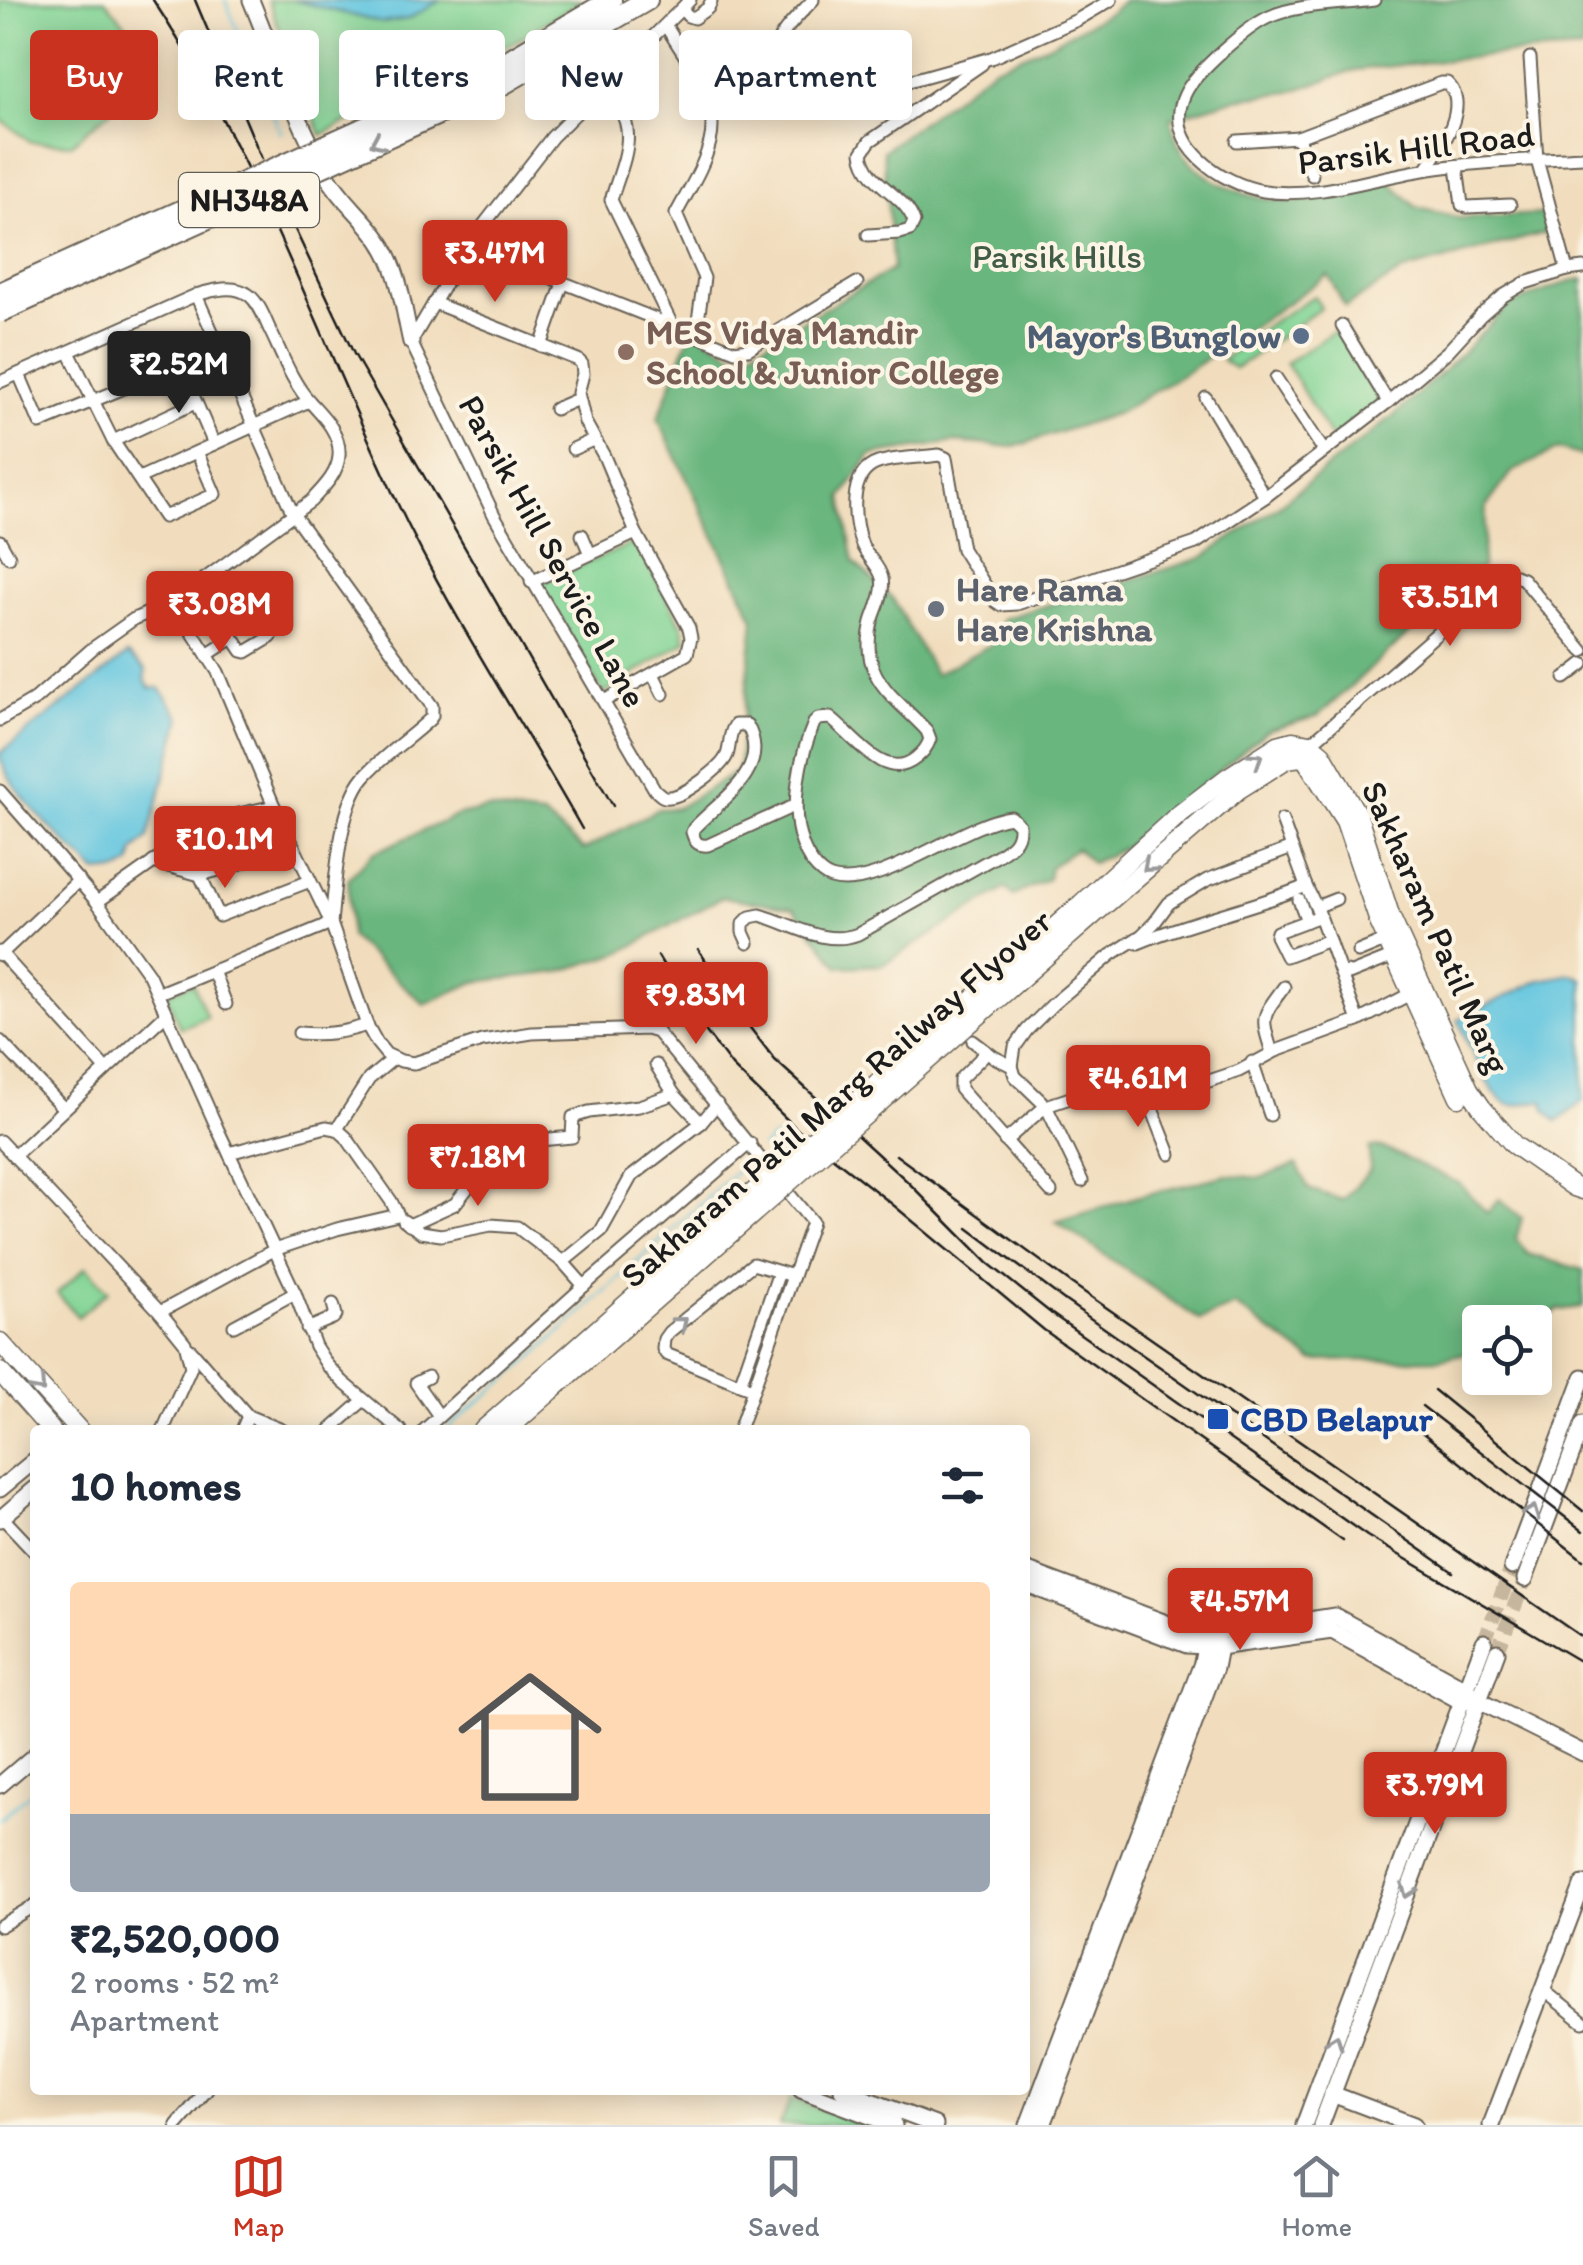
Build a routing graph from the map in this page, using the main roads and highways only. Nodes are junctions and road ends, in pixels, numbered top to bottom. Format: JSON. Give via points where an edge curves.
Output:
{"nodes":[{"id":1,"x":611,"y":0,"type":"edge"},
{"id":2,"x":647,"y":0,"type":"edge"},
{"id":3,"x":505,"y":72,"type":"edge"},
{"id":4,"x":505,"y":74,"type":"edge"},
{"id":5,"x":401,"y":120,"type":"edge"},
{"id":6,"x":409,"y":120,"type":"edge"},
{"id":7,"x":0,"y":293,"type":"edge"},
{"id":8,"x":0,"y":312,"type":"edge"},
{"id":9,"x":1310,"y":744,"type":"joint"},
{"id":10,"x":1207,"y":815,"type":"joint"},
{"id":11,"x":1086,"y":910,"type":"junction"},
{"id":12,"x":1417,"y":991,"type":"junction"},
{"id":13,"x":1583,"y":1190,"type":"edge"},
{"id":14,"x":1583,"y":1203,"type":"edge"},
{"id":15,"x":0,"y":1342,"type":"edge"},
{"id":16,"x":0,"y":1372,"type":"edge"},
{"id":17,"x":546,"y":1385,"type":"junction"},
{"id":18,"x":47,"y":1425,"type":"edge"},
{"id":19,"x":72,"y":1425,"type":"edge"},
{"id":20,"x":490,"y":1425,"type":"edge"},
{"id":21,"x":511,"y":1425,"type":"edge"}],
"edges":[{"from":1,"to":3,"type":"highway","number":"NH348A"},
{"from":2,"to":4,"type":"highway","number":"NH348A"},
{"from":5,"to":7,"type":"highway","number":"NH348A","bridge":true},
{"from":6,"to":8,"type":"highway","number":"NH348A","one_way":true,"bridge":true},
{"from":11,"to":9,"type":"main road","name":"Sakharam Patil Marg Railway Flyover","one_way":true,"via":[[1177,816],[1228,777],[1278,745]]},
{"from":9,"to":12,"type":"main road","name":"Sakharam Patil Marg","via":[[1358,816]]},
{"from":10,"to":11,"type":"main road","name":"Sakharam Patil Marg Railway Flyover","one_way":true},
{"from":10,"to":12,"type":"main road","name":"Sakharam Patil Marg","via":[[1287,759],[1306,760],[1344,821],[1391,948]]},
{"from":11,"to":17,"type":"main road","name":"Sakharam Patil Marg Railway Flyover","bridge":true},
{"from":12,"to":13,"type":"main road","name":"Sakharam Patil Marg","via":[[1482,1108],[1514,1145]]},
{"from":12,"to":14,"type":"main road","name":"Sakharam Patil Marg","via":[[1458,1095],[1473,1116],[1506,1154]]},
{"from":15,"to":19,"type":"main road","one_way":true},
{"from":16,"to":18,"type":"main road"},
{"from":17,"to":20,"type":"main road","name":"Sakharam Patil Marg Railway Flyover"},
{"from":17,"to":21,"type":"main road","name":"Sakharam Patil Marg Railway Flyover"}]}
